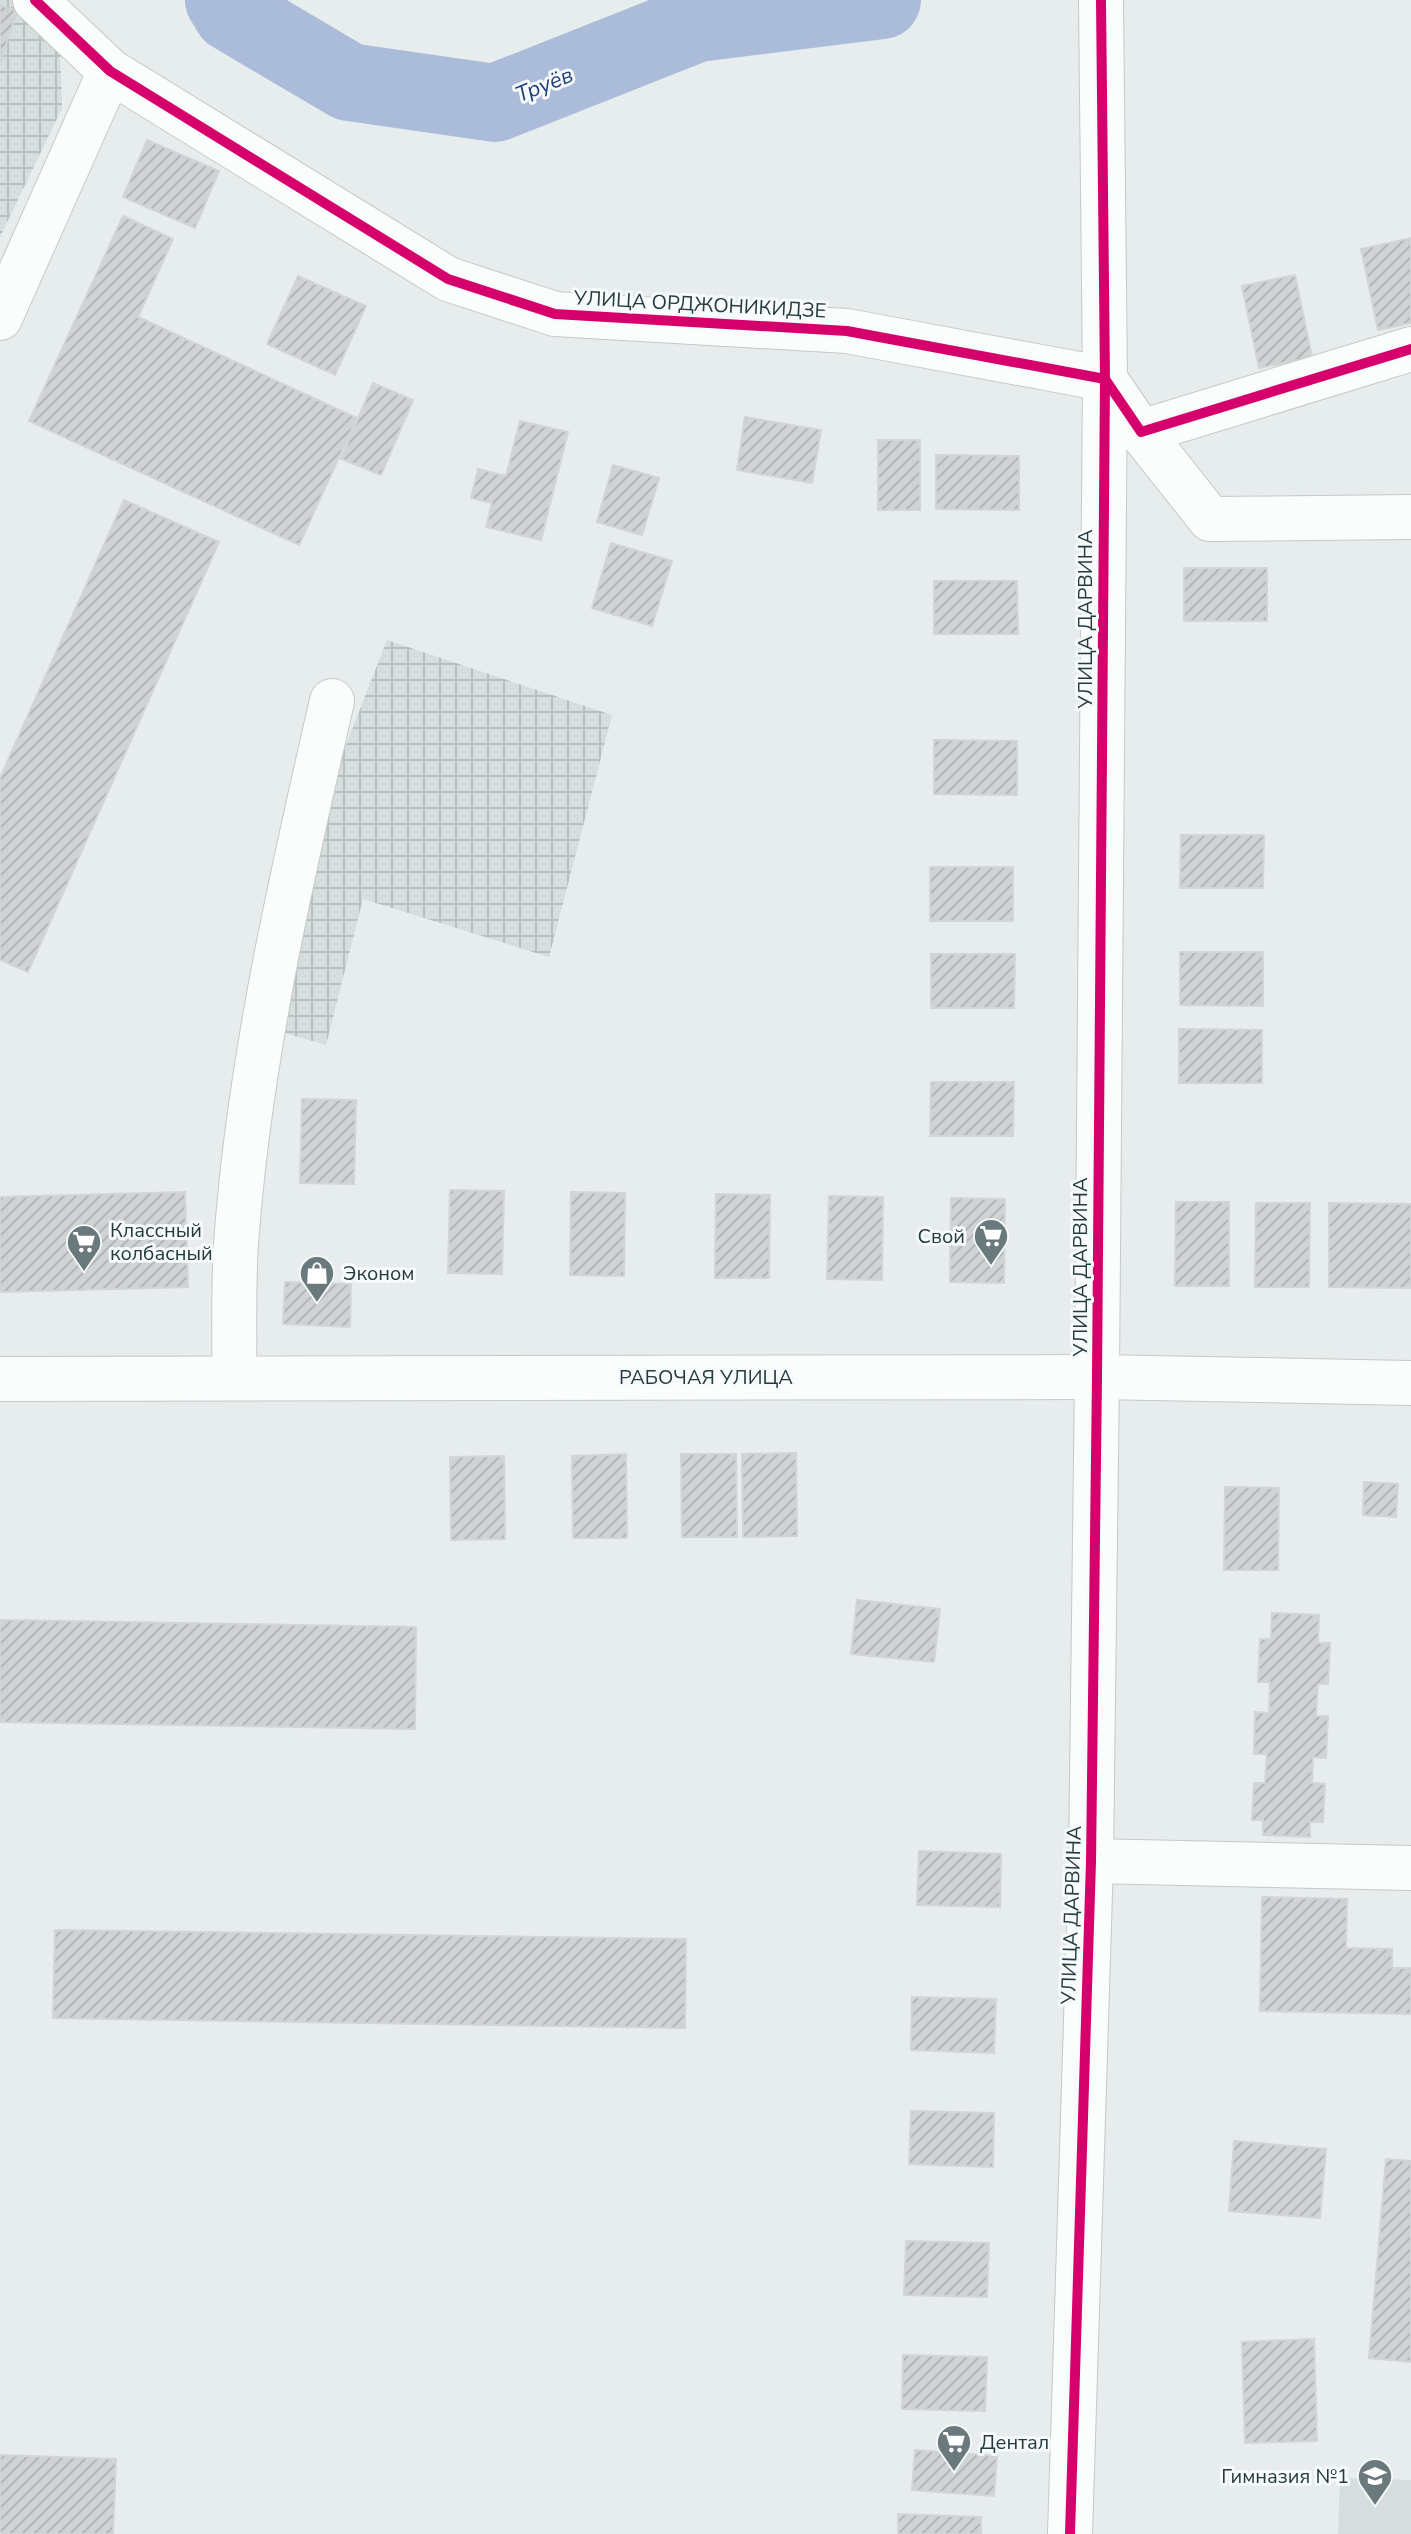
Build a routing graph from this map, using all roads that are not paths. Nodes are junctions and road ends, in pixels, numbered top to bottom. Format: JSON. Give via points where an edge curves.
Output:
{"nodes":[{"id":1,"x":35,"y":0,"type":"edge"},
{"id":2,"x":1101,"y":0,"type":"edge"},
{"id":3,"x":110,"y":71,"type":"junction"},
{"id":4,"x":0,"y":318,"type":"edge"},
{"id":5,"x":1411,"y":349,"type":"edge"},
{"id":6,"x":1105,"y":379,"type":"junction"},
{"id":7,"x":1141,"y":432,"type":"junction"},
{"id":8,"x":1411,"y":517,"type":"edge"},
{"id":9,"x":332,"y":701,"type":"dead end"},
{"id":10,"x":1097,"y":1377,"type":"junction"},
{"id":11,"x":234,"y":1378,"type":"junction"},
{"id":12,"x":0,"y":1379,"type":"edge"},
{"id":13,"x":1411,"y":1383,"type":"edge"},
{"id":14,"x":1091,"y":1861,"type":"junction"},
{"id":15,"x":1411,"y":1868,"type":"edge"},
{"id":16,"x":1070,"y":2534,"type":"edge"}],
"edges":[{"from":1,"to":3,"type":"street","name":"УЛИЦА ОРДЖОНИКИДЗЕ"},
{"from":2,"to":6,"type":"street","name":"УЛИЦА ДАРВИНА"},
{"from":3,"to":4,"type":"street"},
{"from":3,"to":6,"type":"street","name":"УЛИЦА ОРДЖОНИКИДЗЕ","via":[[448,279],[555,314],[847,331]]},
{"from":5,"to":7,"type":"street"},
{"from":6,"to":7,"type":"street"},
{"from":6,"to":10,"type":"street","name":"УЛИЦА ДАРВИНА"},
{"from":7,"to":8,"type":"street","via":[[1210,519]]},
{"from":9,"to":11,"type":"street","via":[[290,884],[256,1071],[236,1245]]},
{"from":10,"to":11,"type":"street","name":"РАБОЧАЯ УЛИЦА"},
{"from":10,"to":13,"type":"street","name":"РАБОЧАЯ УЛИЦА"},
{"from":10,"to":14,"type":"street","name":"УЛИЦА ДАРВИНА"},
{"from":11,"to":12,"type":"street","name":"РАБОЧАЯ УЛИЦА"},
{"from":14,"to":15,"type":"street"},
{"from":14,"to":16,"type":"street","name":"УЛИЦА ДАРВИНА"}]}
